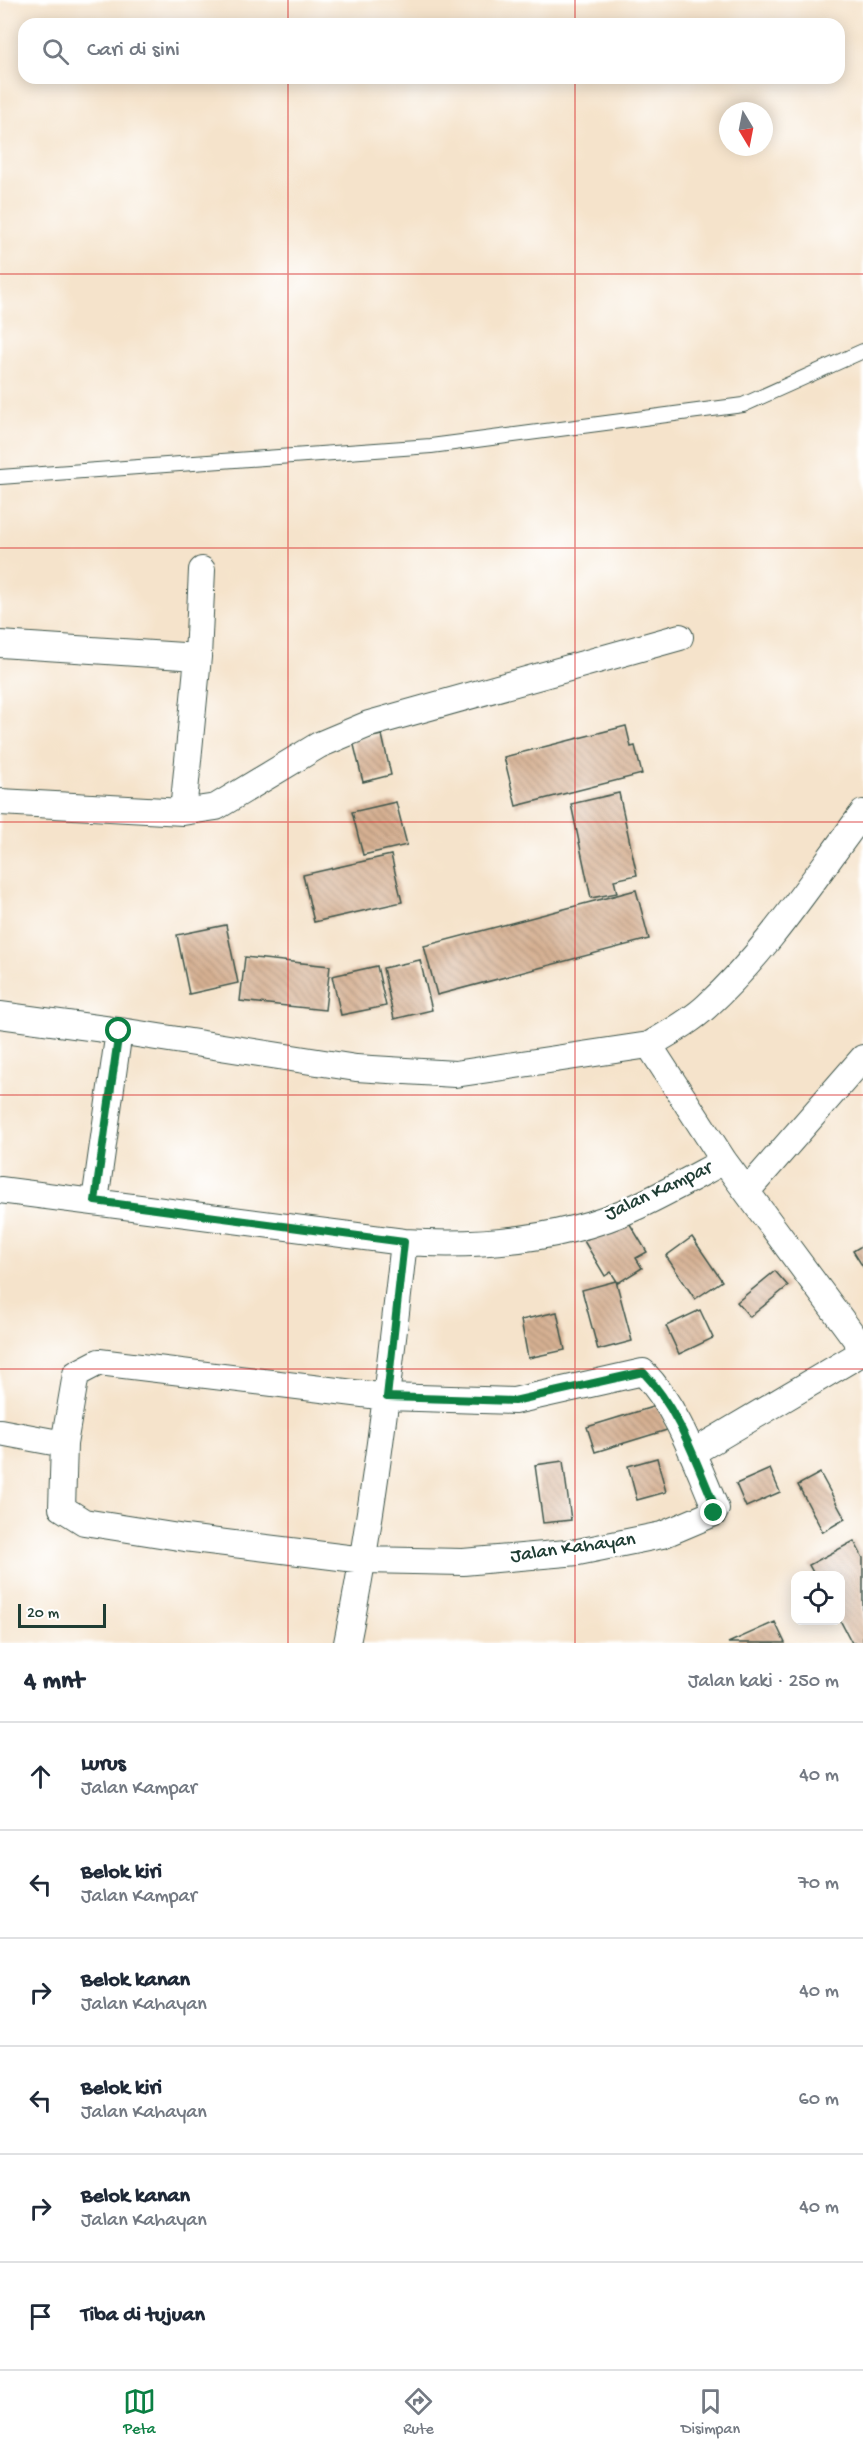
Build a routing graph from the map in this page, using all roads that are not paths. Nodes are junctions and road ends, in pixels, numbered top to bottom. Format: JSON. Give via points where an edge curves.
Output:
{"nodes":[{"id":1,"x":863,"y":351,"type":"edge"},
{"id":2,"x":0,"y":477,"type":"edge"},
{"id":3,"x":202,"y":570,"type":"dead end"},
{"id":4,"x":680,"y":637,"type":"dead end"},
{"id":5,"x":0,"y":644,"type":"edge"},
{"id":6,"x":198,"y":657,"type":"junction"},
{"id":7,"x":0,"y":802,"type":"edge"},
{"id":8,"x":183,"y":813,"type":"junction"},
{"id":9,"x":863,"y":813,"type":"edge"},
{"id":10,"x":0,"y":1015,"type":"edge"},
{"id":11,"x":119,"y":1031,"type":"junction"},
{"id":12,"x":650,"y":1045,"type":"junction"},
{"id":13,"x":863,"y":1058,"type":"edge"},
{"id":14,"x":724,"y":1161,"type":"junction"},
{"id":15,"x":0,"y":1190,"type":"edge"},
{"id":16,"x":747,"y":1191,"type":"junction"},
{"id":17,"x":95,"y":1201,"type":"junction"},
{"id":18,"x":404,"y":1242,"type":"junction"},
{"id":19,"x":863,"y":1351,"type":"edge"},
{"id":20,"x":387,"y":1397,"type":"junction"},
{"id":21,"x":0,"y":1432,"type":"edge"},
{"id":22,"x":64,"y":1444,"type":"junction"},
{"id":23,"x":693,"y":1453,"type":"junction"},
{"id":24,"x":364,"y":1560,"type":"junction"},
{"id":25,"x":347,"y":1643,"type":"edge"}],
"edges":[{"from":1,"to":2,"type":"lane","via":[[743,405],[431,446]]},
{"from":3,"to":6,"type":"street"},
{"from":4,"to":8,"type":"street","via":[[369,724],[319,745],[216,807]]},
{"from":5,"to":6,"type":"street"},
{"from":6,"to":8,"type":"street"},
{"from":7,"to":8,"type":"street"},
{"from":9,"to":12,"type":"street","via":[[760,950],[706,1007]]},
{"from":10,"to":11,"type":"street"},
{"from":11,"to":12,"type":"street","via":[[357,1068],[454,1074]]},
{"from":11,"to":17,"type":"street"},
{"from":12,"to":14,"type":"street"},
{"from":13,"to":16,"type":"street"},
{"from":14,"to":16,"type":"street"},
{"from":14,"to":18,"type":"street","name":"Jalan Kampar","via":[[637,1207],[539,1237],[454,1245]]},
{"from":15,"to":17,"type":"street","name":"Jalan Kampar"},
{"from":16,"to":19,"type":"street"},
{"from":17,"to":18,"type":"street","name":"Jalan Kampar"},
{"from":18,"to":20,"type":"street"},
{"from":19,"to":23,"type":"street"},
{"from":20,"to":22,"type":"street","name":"Jalan Kahayan","via":[[99,1362],[76,1374]]},
{"from":20,"to":23,"type":"street","name":"Jalan Kahayan","via":[[514,1401],[643,1372],[658,1388]]},
{"from":20,"to":24,"type":"street"},
{"from":21,"to":22,"type":"street"},
{"from":22,"to":24,"type":"street","name":"Jalan Kahayan","via":[[62,1508],[84,1522]]},
{"from":23,"to":24,"type":"street","name":"Jalan Kahayan","via":[[716,1509],[662,1535],[578,1552],[463,1562]]},
{"from":24,"to":25,"type":"street"}]}
